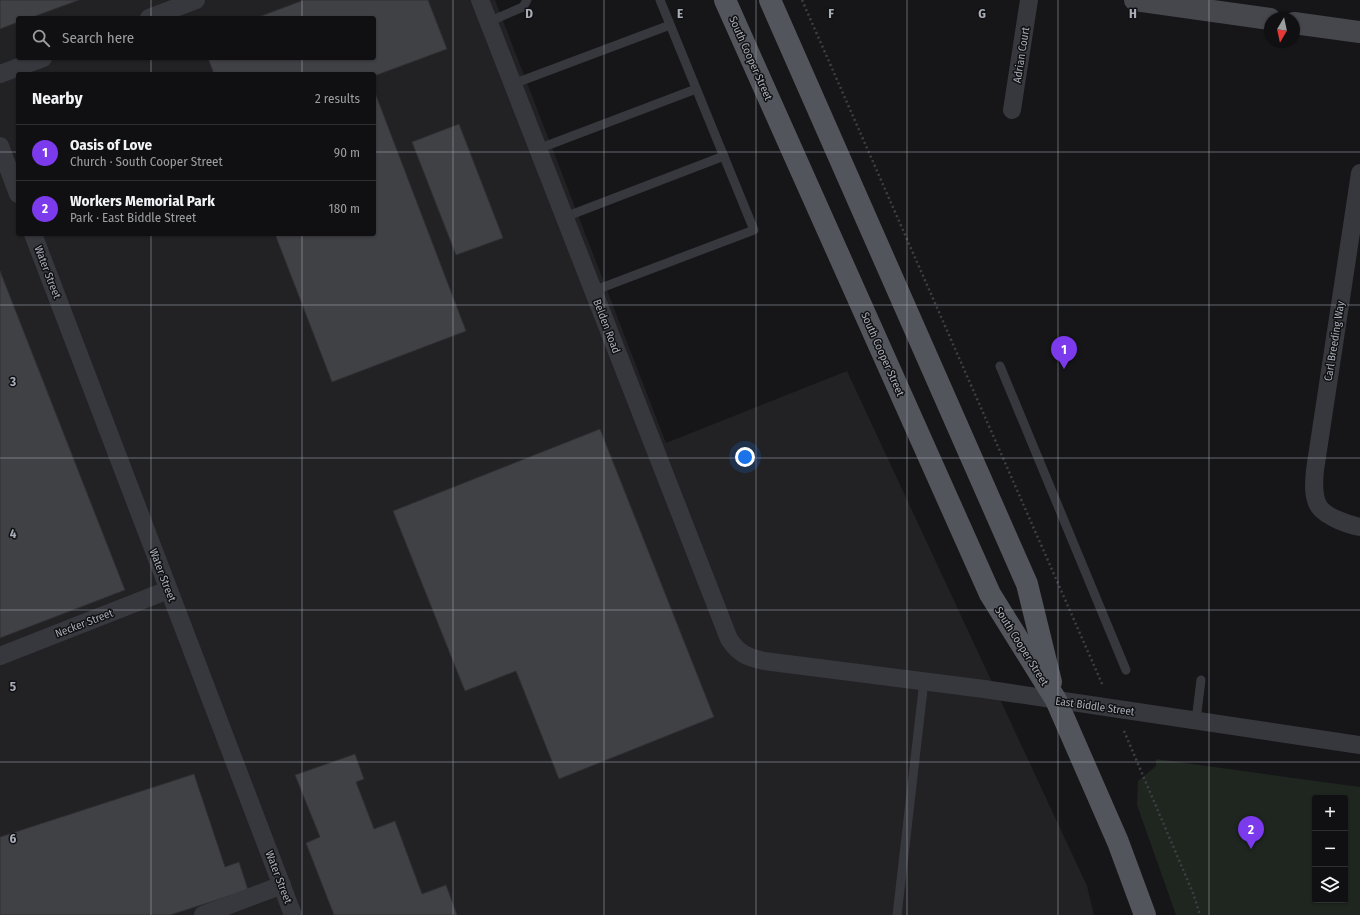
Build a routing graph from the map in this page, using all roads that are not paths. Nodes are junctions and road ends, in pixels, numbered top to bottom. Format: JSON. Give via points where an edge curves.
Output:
{"nodes":[{"id":1,"x":196,"y":0,"type":"edge"},
{"id":2,"x":480,"y":0,"type":"edge"},
{"id":3,"x":527,"y":0,"type":"edge"},
{"id":4,"x":660,"y":0,"type":"edge"},
{"id":5,"x":725,"y":0,"type":"edge"},
{"id":6,"x":770,"y":0,"type":"edge"},
{"id":7,"x":1029,"y":0,"type":"edge"},
{"id":8,"x":1135,"y":0,"type":"edge"},
{"id":9,"x":154,"y":16,"type":"edge"},
{"id":10,"x":1264,"y":18,"type":"edge"},
{"id":11,"x":488,"y":22,"type":"junction"},
{"id":12,"x":1300,"y":24,"type":"edge"},
{"id":13,"x":670,"y":25,"type":"junction"},
{"id":14,"x":1360,"y":32,"type":"edge"},
{"id":15,"x":38,"y":60,"type":"edge"},
{"id":16,"x":0,"y":74,"type":"edge"},
{"id":17,"x":513,"y":84,"type":"junction"},
{"id":18,"x":696,"y":89,"type":"junction"},
{"id":19,"x":1012,"y":110,"type":"dead end"},
{"id":20,"x":0,"y":146,"type":"edge"},
{"id":21,"x":538,"y":149,"type":"junction"},
{"id":22,"x":724,"y":156,"type":"junction"},
{"id":23,"x":1360,"y":173,"type":"edge"},
{"id":24,"x":16,"y":189,"type":"edge"},
{"id":25,"x":565,"y":217,"type":"junction"},
{"id":26,"x":34,"y":236,"type":"edge"},
{"id":27,"x":593,"y":291,"type":"junction"},
{"id":28,"x":1000,"y":366,"type":"dead end"},
{"id":29,"x":1360,"y":527,"type":"edge"},
{"id":30,"x":168,"y":590,"type":"junction"},
{"id":31,"x":736,"y":650,"type":"joint"},
{"id":32,"x":0,"y":656,"type":"edge"},
{"id":33,"x":1126,"y":670,"type":"dead end"},
{"id":34,"x":1201,"y":680,"type":"dead end"},
{"id":35,"x":924,"y":681,"type":"junction"},
{"id":36,"x":1056,"y":700,"type":"junction"},
{"id":37,"x":1196,"y":720,"type":"junction"},
{"id":38,"x":1360,"y":745,"type":"edge"},
{"id":39,"x":282,"y":885,"type":"junction"},
{"id":40,"x":203,"y":915,"type":"edge"},
{"id":41,"x":293,"y":915,"type":"edge"},
{"id":42,"x":897,"y":915,"type":"edge"},
{"id":43,"x":1145,"y":915,"type":"edge"}],
"edges":[{"from":1,"to":9,"type":"street"},
{"from":2,"to":11,"type":"street","name":"Belden Road"},
{"from":3,"to":11,"type":"lane","via":[[523,7]]},
{"from":4,"to":13,"type":"lane"},
{"from":5,"to":36,"type":"main road","name":"South Cooper Street","via":[[990,594]]},
{"from":6,"to":36,"type":"main road","name":"South Cooper Street","via":[[1028,584]]},
{"from":7,"to":19,"type":"street","name":"Adrian Court"},
{"from":8,"to":10,"type":"street"},
{"from":11,"to":17,"type":"street","name":"Belden Road"},
{"from":12,"to":14,"type":"street"},
{"from":13,"to":17,"type":"lane"},
{"from":13,"to":18,"type":"lane"},
{"from":15,"to":16,"type":"street"},
{"from":17,"to":21,"type":"street","name":"Belden Road"},
{"from":18,"to":21,"type":"lane"},
{"from":18,"to":22,"type":"lane"},
{"from":20,"to":24,"type":"street"},
{"from":21,"to":25,"type":"street","name":"Belden Road"},
{"from":22,"to":25,"type":"lane"},
{"from":22,"to":27,"type":"lane","via":[[754,230]]},
{"from":23,"to":29,"type":"street","name":"Carl Breeding Way","via":[[1314,490],[1320,508],[1345,524]]},
{"from":25,"to":27,"type":"street","name":"Belden Road"},
{"from":26,"to":30,"type":"street","name":"Water Street"},
{"from":27,"to":31,"type":"street","name":"Belden Road","via":[[729,639]]},
{"from":28,"to":33,"type":"lane"},
{"from":30,"to":32,"type":"street","name":"Necker Street"},
{"from":30,"to":39,"type":"street","name":"Water Street"},
{"from":31,"to":35,"type":"street","name":"East Biddle Street","via":[[764,661]]},
{"from":34,"to":37,"type":"lane"},
{"from":35,"to":36,"type":"street","name":"East Biddle Street"},
{"from":35,"to":42,"type":"lane"},
{"from":36,"to":37,"type":"street","name":"East Biddle Street"},
{"from":36,"to":43,"type":"main road","name":"South Cooper Street","via":[[1118,842]]},
{"from":37,"to":38,"type":"street","name":"East Biddle Street"},
{"from":39,"to":40,"type":"street"},
{"from":39,"to":41,"type":"street","name":"Water Street"}]}
